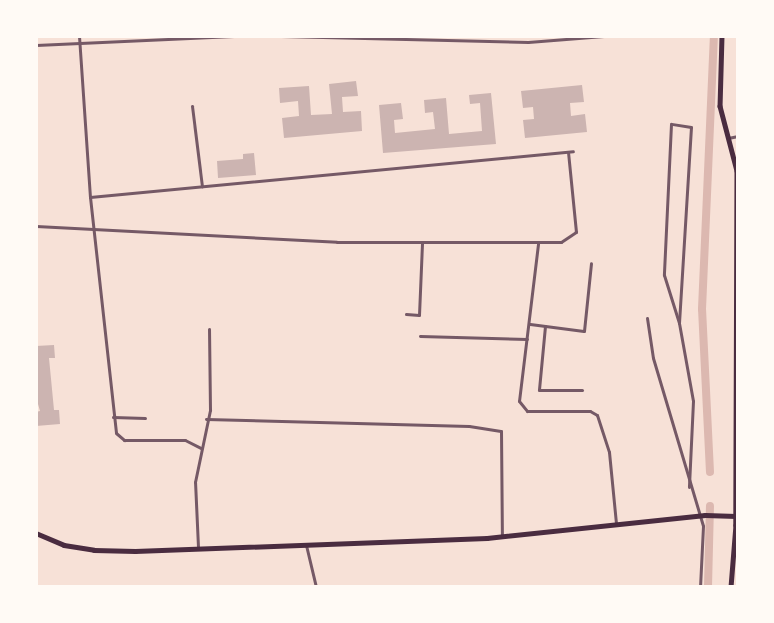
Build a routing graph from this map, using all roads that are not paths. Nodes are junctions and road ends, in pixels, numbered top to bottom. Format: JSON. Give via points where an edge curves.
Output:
{"nodes":[{"id":1,"x":79,"y":36,"type":"edge"},
{"id":2,"x":234,"y":36,"type":"edge"},
{"id":3,"x":280,"y":36,"type":"edge"},
{"id":4,"x":604,"y":36,"type":"edge"},
{"id":5,"x":722,"y":36,"type":"edge"},
{"id":6,"x":80,"y":44,"type":"junction"},
{"id":7,"x":36,"y":45,"type":"edge"},
{"id":8,"x":192,"y":106,"type":"dead end"},
{"id":9,"x":738,"y":136,"type":"edge"},
{"id":10,"x":728,"y":138,"type":"junction"},
{"id":11,"x":202,"y":186,"type":"junction"},
{"id":12,"x":90,"y":197,"type":"junction"},
{"id":13,"x":36,"y":226,"type":"edge"},
{"id":14,"x":94,"y":231,"type":"junction"},
{"id":15,"x":422,"y":243,"type":"junction"},
{"id":16,"x":538,"y":244,"type":"junction"},
{"id":17,"x":591,"y":263,"type":"dead end"},
{"id":18,"x":406,"y":314,"type":"dead end"},
{"id":19,"x":647,"y":318,"type":"dead end"},
{"id":20,"x":679,"y":323,"type":"junction"},
{"id":21,"x":530,"y":324,"type":"junction"},
{"id":22,"x":545,"y":326,"type":"junction"},
{"id":23,"x":209,"y":329,"type":"dead end"},
{"id":24,"x":420,"y":336,"type":"dead end"},
{"id":25,"x":527,"y":339,"type":"junction"},
{"id":26,"x":582,"y":390,"type":"dead end"},
{"id":27,"x":113,"y":417,"type":"junction"},
{"id":28,"x":145,"y":418,"type":"dead end"},
{"id":29,"x":206,"y":419,"type":"junction"},
{"id":30,"x":201,"y":448,"type":"junction"},
{"id":31,"x":689,"y":487,"type":"junction"},
{"id":32,"x":702,"y":515,"type":"junction"},
{"id":33,"x":736,"y":516,"type":"junction"},
{"id":34,"x":616,"y":526,"type":"junction"},
{"id":35,"x":36,"y":533,"type":"edge"},
{"id":36,"x":502,"y":537,"type":"junction"},
{"id":37,"x":305,"y":543,"type":"junction"},
{"id":38,"x":198,"y":547,"type":"junction"},
{"id":39,"x":315,"y":587,"type":"edge"},
{"id":40,"x":700,"y":587,"type":"edge"},
{"id":41,"x":731,"y":587,"type":"edge"}],
"edges":[{"from":1,"to":6,"type":"street"},
{"from":2,"to":6,"type":"street"},
{"from":3,"to":4,"type":"street","via":[[528,42]]},
{"from":5,"to":10,"type":"main road","via":[[719,99]]},
{"from":6,"to":7,"type":"street"},
{"from":6,"to":12,"type":"street"},
{"from":8,"to":11,"type":"street"},
{"from":9,"to":10,"type":"street"},
{"from":10,"to":33,"type":"main road","via":[[737,171]]},
{"from":11,"to":12,"type":"street"},
{"from":11,"to":16,"type":"street","via":[[571,152],[576,232],[561,242]]},
{"from":12,"to":14,"type":"street"},
{"from":13,"to":14,"type":"street"},
{"from":14,"to":15,"type":"street"},
{"from":14,"to":27,"type":"street"},
{"from":15,"to":16,"type":"street"},
{"from":15,"to":18,"type":"street","via":[[419,315]]},
{"from":16,"to":21,"type":"street"},
{"from":17,"to":22,"type":"street","via":[[584,331]]},
{"from":19,"to":31,"type":"street","via":[[653,358]]},
{"from":20,"to":20,"type":"street","via":[[664,275],[671,124],[691,127]]},
{"from":20,"to":31,"type":"street","via":[[693,401]]},
{"from":21,"to":22,"type":"street"},
{"from":21,"to":25,"type":"street"},
{"from":22,"to":26,"type":"street","via":[[539,390]]},
{"from":23,"to":29,"type":"street","via":[[210,410]]},
{"from":24,"to":25,"type":"street"},
{"from":25,"to":34,"type":"street","via":[[520,407],[527,411],[590,411],[597,415],[609,452]]},
{"from":27,"to":28,"type":"street"},
{"from":27,"to":30,"type":"street","via":[[116,433],[124,440],[185,441]]},
{"from":29,"to":30,"type":"street"},
{"from":29,"to":36,"type":"street","via":[[469,426],[501,431]]},
{"from":30,"to":38,"type":"street","via":[[195,482]]},
{"from":31,"to":32,"type":"street"},
{"from":32,"to":33,"type":"main road"},
{"from":32,"to":34,"type":"main road"},
{"from":32,"to":40,"type":"street"},
{"from":33,"to":41,"type":"main road"},
{"from":34,"to":36,"type":"main road"},
{"from":35,"to":38,"type":"main road","via":[[64,545],[94,550]]},
{"from":36,"to":37,"type":"main road"},
{"from":37,"to":38,"type":"main road"},
{"from":37,"to":39,"type":"street","via":[[315,572]]}]}
